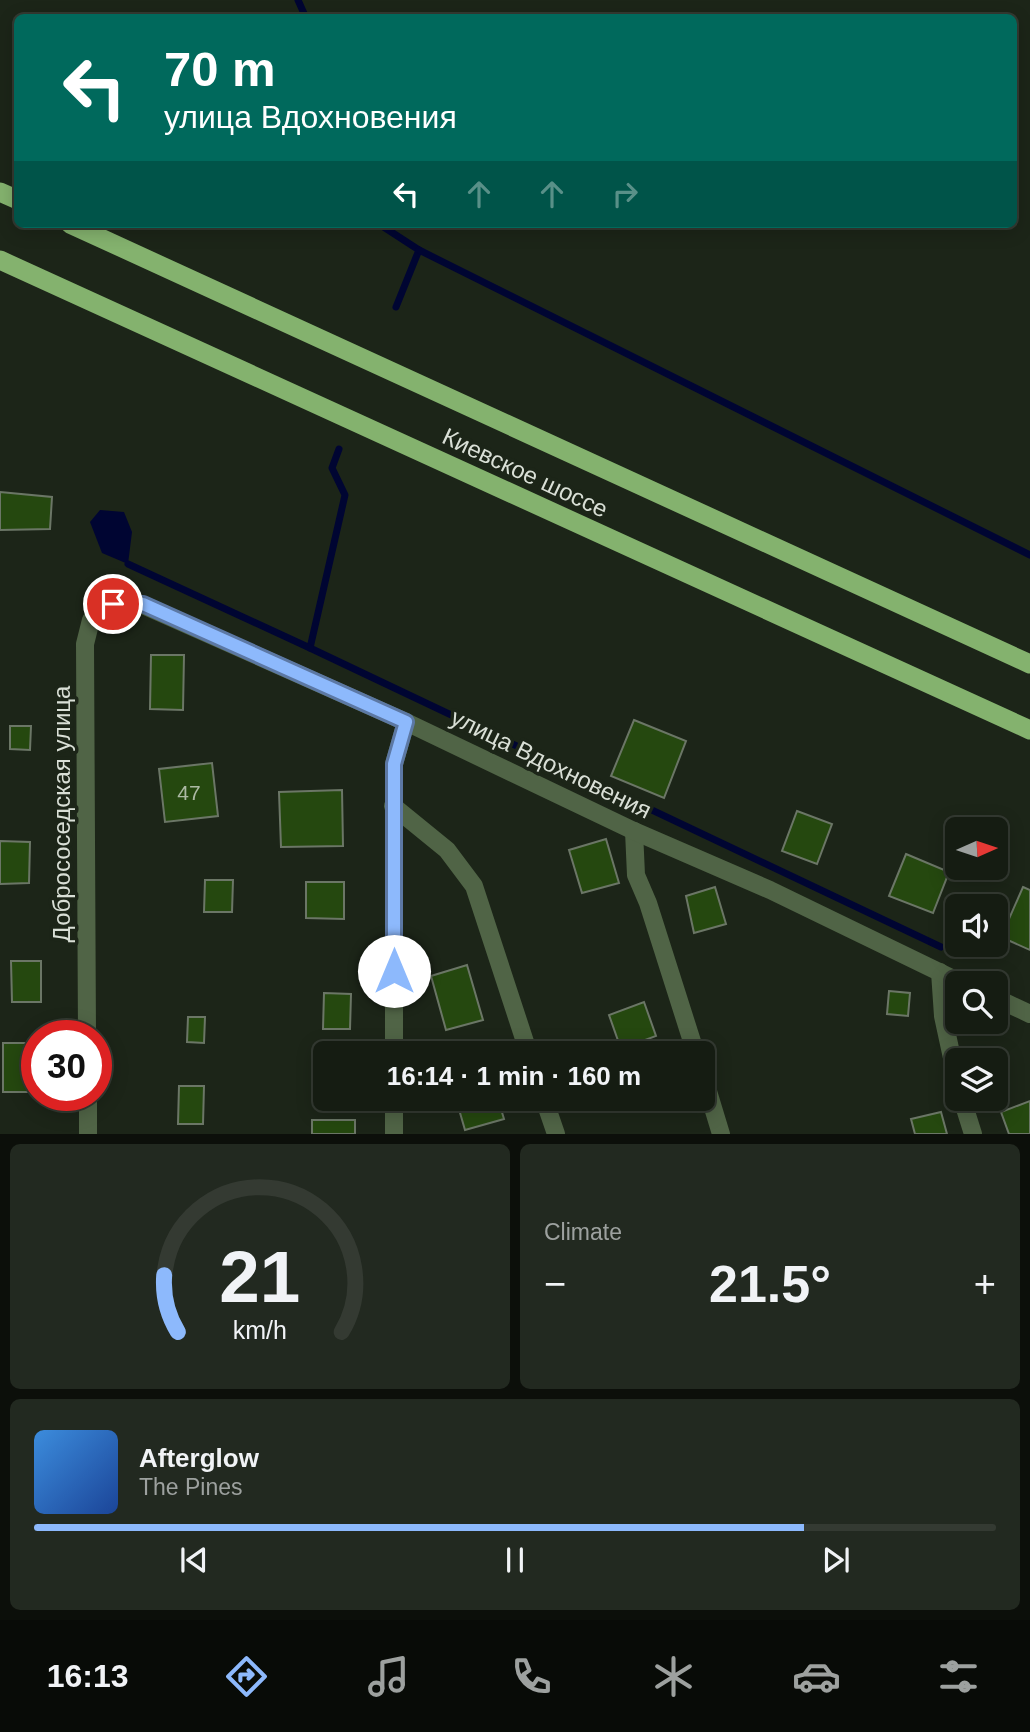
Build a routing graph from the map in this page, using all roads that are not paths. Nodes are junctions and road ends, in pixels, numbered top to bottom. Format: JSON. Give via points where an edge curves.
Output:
{"nodes":[{"id":1,"x":80,"y":228,"type":"edge"},
{"id":2,"x":0,"y":260,"type":"edge"},
{"id":3,"x":113,"y":604,"type":"joint"},
{"id":4,"x":1030,"y":664,"type":"edge"},
{"id":5,"x":406,"y":722,"type":"junction"},
{"id":6,"x":1030,"y":730,"type":"edge"},
{"id":7,"x":393,"y":806,"type":"junction"},
{"id":8,"x":634,"y":831,"type":"junction"},
{"id":9,"x":940,"y":972,"type":"junction"},
{"id":10,"x":945,"y":974,"type":"edge"},
{"id":11,"x":1008,"y":1004,"type":"edge"},
{"id":12,"x":1030,"y":1014,"type":"edge"},
{"id":13,"x":87,"y":1020,"type":"edge"},
{"id":14,"x":394,"y":1041,"type":"edge"},
{"id":15,"x":525,"y":1041,"type":"edge"},
{"id":16,"x":692,"y":1041,"type":"edge"},
{"id":17,"x":950,"y":1048,"type":"edge"},
{"id":18,"x":88,"y":1111,"type":"edge"},
{"id":19,"x":394,"y":1111,"type":"edge"},
{"id":20,"x":548,"y":1111,"type":"edge"},
{"id":21,"x":714,"y":1111,"type":"edge"},
{"id":22,"x":966,"y":1111,"type":"edge"},
{"id":23,"x":88,"y":1133,"type":"edge"},
{"id":24,"x":394,"y":1133,"type":"edge"},
{"id":25,"x":556,"y":1133,"type":"edge"},
{"id":26,"x":721,"y":1133,"type":"edge"},
{"id":27,"x":973,"y":1133,"type":"edge"}],
"edges":[{"from":1,"to":4,"type":"highway","name":"Киевское шоссе"},
{"from":2,"to":6,"type":"highway","name":"Киевское шоссе"},
{"from":3,"to":5,"type":"street","name":"улица Вдохновения","via":[[143,604]]},
{"from":3,"to":13,"type":"street","name":"Добрососедская улица","via":[[92,620],[85,645]]},
{"from":5,"to":7,"type":"street","via":[[394,764]]},
{"from":5,"to":8,"type":"street","name":"улица Вдохновения"},
{"from":7,"to":14,"type":"street"},
{"from":7,"to":15,"type":"street","via":[[447,849],[474,886]]},
{"from":8,"to":9,"type":"street","name":"улица Вдохновения"},
{"from":8,"to":16,"type":"street","via":[[636,875]]},
{"from":9,"to":10,"type":"street","name":"улица Вдохновения"},
{"from":9,"to":17,"type":"street"},
{"from":11,"to":12,"type":"street"},
{"from":18,"to":23,"type":"street"},
{"from":19,"to":24,"type":"street"},
{"from":20,"to":25,"type":"street"},
{"from":21,"to":26,"type":"street"},
{"from":22,"to":27,"type":"street"}]}
